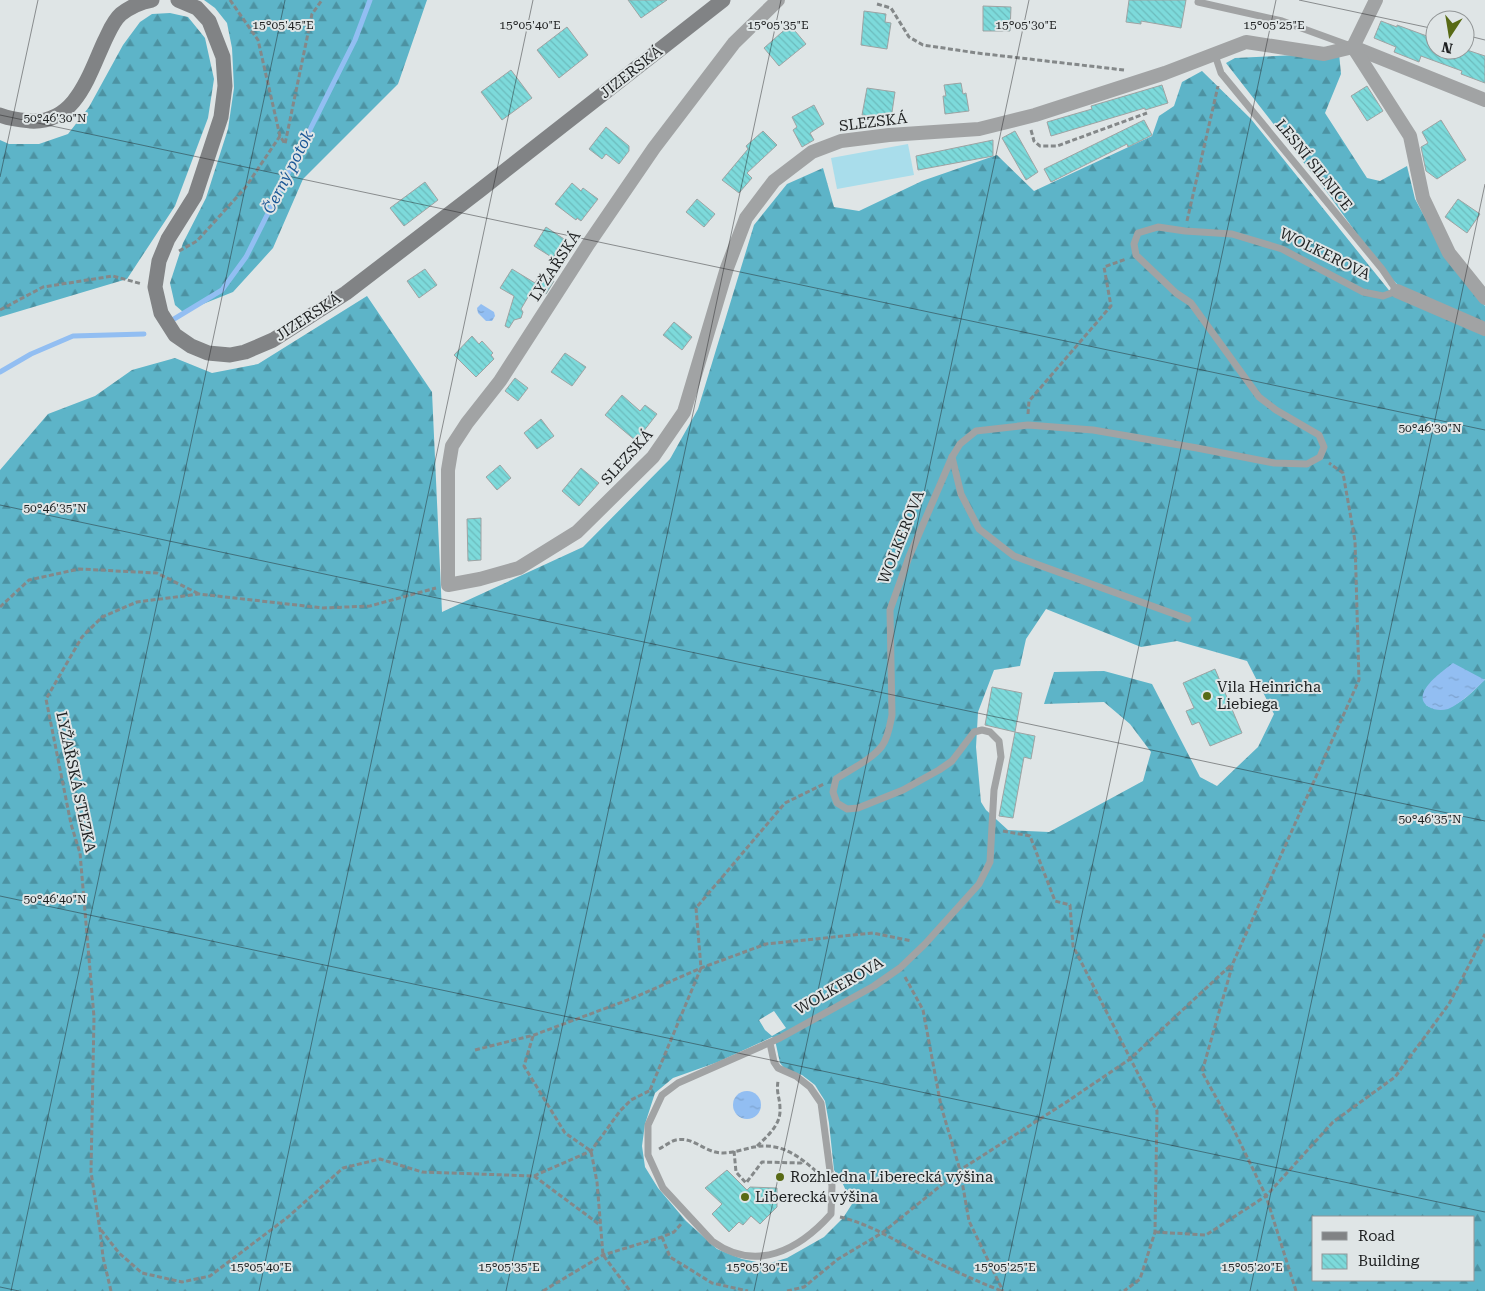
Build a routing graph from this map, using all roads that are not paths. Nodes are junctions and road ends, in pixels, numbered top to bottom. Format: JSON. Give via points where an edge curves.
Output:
{"nodes":[{"id":1,"x":152,"y":0,"type":"edge"},
{"id":2,"x":178,"y":0,"type":"edge"},
{"id":3,"x":723,"y":0,"type":"edge"},
{"id":4,"x":778,"y":0,"type":"edge"},
{"id":5,"x":1376,"y":0,"type":"edge"},
{"id":6,"x":1198,"y":2,"type":"dead end"},
{"id":7,"x":133,"y":3,"type":"edge"},
{"id":8,"x":1353,"y":47,"type":"junction"},
{"id":9,"x":1215,"y":55,"type":"junction"},
{"id":10,"x":1485,"y":100,"type":"edge"},
{"id":11,"x":0,"y":115,"type":"edge"},
{"id":12,"x":1397,"y":291,"type":"junction"},
{"id":13,"x":1485,"y":298,"type":"edge"},
{"id":14,"x":1485,"y":329,"type":"edge"},
{"id":15,"x":952,"y":457,"type":"junction"},
{"id":16,"x":448,"y":585,"type":"joint"},
{"id":17,"x":1188,"y":619,"type":"dead end"},
{"id":18,"x":770,"y":1043,"type":"junction"}],
"edges":[{"from":1,"to":7,"type":"street"},
{"from":2,"to":3,"type":"street","name":"JIZERSKÁ","via":[[197,8],[209,21],[223,57],[224,86],[221,116],[195,196],[168,239],[159,261],[155,287],[161,314],[175,335],[199,350],[230,355],[274,340],[346,293]]},
{"from":4,"to":16,"type":"street","name":"LYŽAŘSKÁ","via":[[734,43],[654,148],[500,381],[452,446],[448,470]]},
{"from":5,"to":8,"type":"street"},
{"from":6,"to":8,"type":"lane","via":[[1282,21]]},
{"from":7,"to":11,"type":"street","via":[[112,25],[85,85],[70,107],[40,122]]},
{"from":8,"to":9,"type":"street","name":"SLEZSKÁ","via":[[1324,54],[1246,42]]},
{"from":8,"to":10,"type":"street"},
{"from":8,"to":13,"type":"street","via":[[1410,136],[1423,198],[1449,253]]},
{"from":9,"to":12,"type":"lane","name":"LESNÍ SILNICE","via":[[1221,73]]},
{"from":9,"to":16,"type":"street","name":"SLEZSKÁ","via":[[1035,115],[979,129],[841,141],[812,152],[774,181],[746,218],[727,268],[684,412],[653,457],[577,532],[519,568]]},
{"from":12,"to":14,"type":"street"},
{"from":12,"to":15,"type":"lane","name":"WOLKEROVA","via":[[1383,296],[1363,292],[1282,248],[1232,234],[1158,227],[1138,233],[1134,244],[1136,255],[1191,303],[1259,397],[1319,435],[1324,447],[1320,458],[1307,464],[1274,463],[1093,430],[1028,424],[976,431],[960,444]]},
{"from":15,"to":17,"type":"lane","via":[[961,494],[979,529],[1014,556]]},
{"from":15,"to":18,"type":"lane","name":"WOLKEROVA","via":[[890,610],[890,729],[883,745],[874,754],[836,779],[833,792],[837,804],[846,810],[858,808],[903,790],[939,770],[952,761],[974,732],[990,732],[999,741],[1001,756],[994,790],[990,862],[979,884],[900,968],[874,986]]},
{"from":18,"to":18,"type":"lane","name":"WOLKEROVA","via":[[678,1083],[662,1096],[648,1125],[648,1155],[663,1188],[712,1240],[741,1254],[773,1255],[805,1240],[831,1214],[832,1186],[821,1103],[810,1087],[778,1068]]}]}
